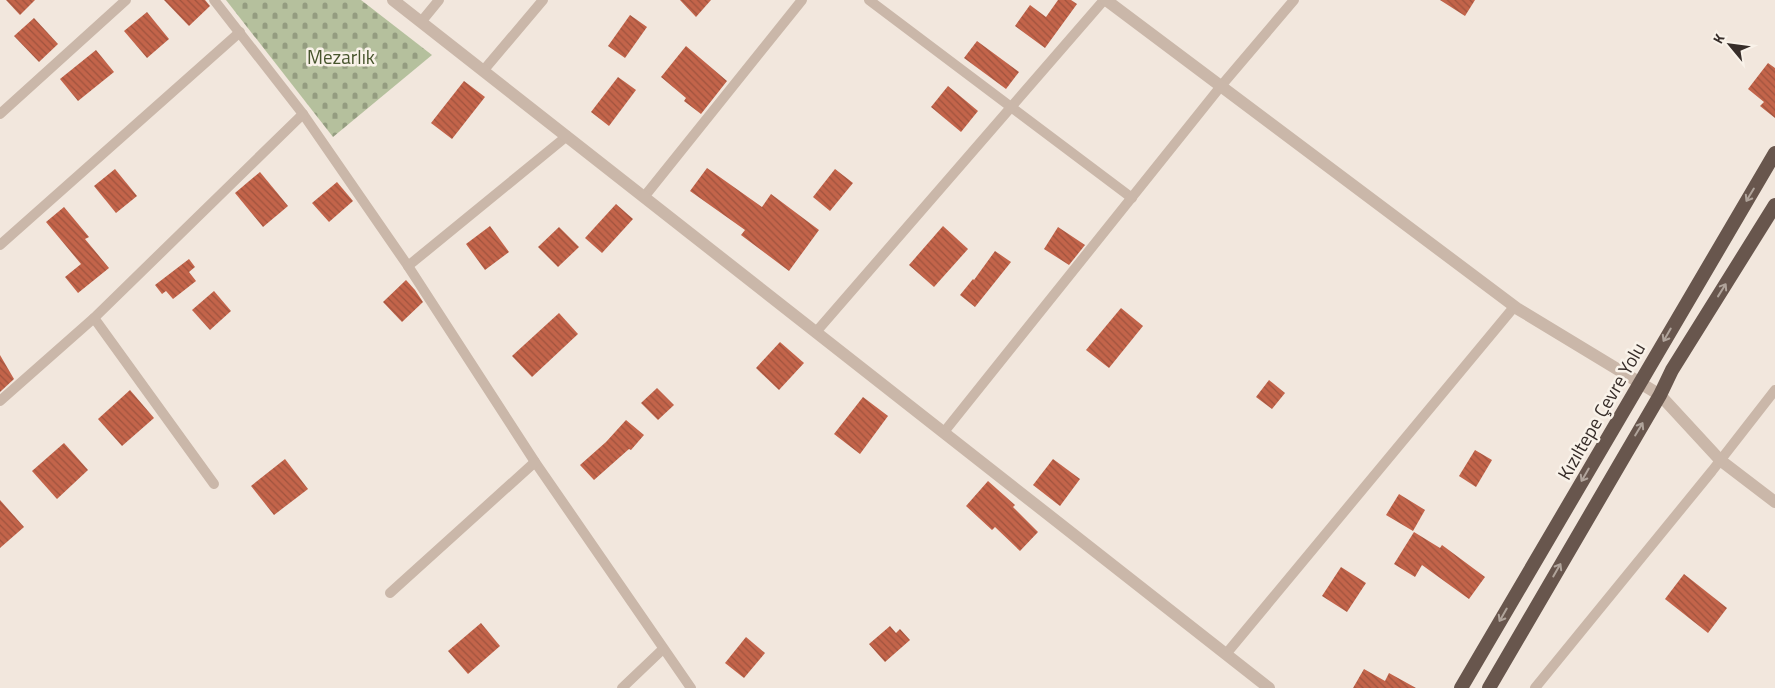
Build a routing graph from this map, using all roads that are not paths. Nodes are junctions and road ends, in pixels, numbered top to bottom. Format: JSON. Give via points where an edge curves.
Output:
{"nodes":[{"id":1,"x":126,"y":0,"type":"edge"},
{"id":2,"x":214,"y":0,"type":"edge"},
{"id":3,"x":393,"y":0,"type":"edge"},
{"id":4,"x":439,"y":0,"type":"edge"},
{"id":5,"x":543,"y":0,"type":"edge"},
{"id":6,"x":802,"y":0,"type":"edge"},
{"id":7,"x":869,"y":0,"type":"edge"},
{"id":8,"x":1105,"y":0,"type":"edge"},
{"id":9,"x":1294,"y":0,"type":"edge"},
{"id":10,"x":421,"y":22,"type":"junction"},
{"id":11,"x":240,"y":32,"type":"junction"},
{"id":12,"x":483,"y":71,"type":"junction"},
{"id":13,"x":1221,"y":86,"type":"junction"},
{"id":14,"x":1011,"y":108,"type":"junction"},
{"id":15,"x":0,"y":114,"type":"edge"},
{"id":16,"x":303,"y":114,"type":"junction"},
{"id":17,"x":567,"y":136,"type":"junction"},
{"id":18,"x":1775,"y":153,"type":"edge"},
{"id":19,"x":644,"y":197,"type":"junction"},
{"id":20,"x":1132,"y":198,"type":"junction"},
{"id":21,"x":1775,"y":205,"type":"edge"},
{"id":22,"x":0,"y":245,"type":"edge"},
{"id":23,"x":408,"y":266,"type":"junction"},
{"id":24,"x":1514,"y":306,"type":"junction"},
{"id":25,"x":94,"y":318,"type":"junction"},
{"id":26,"x":816,"y":332,"type":"junction"},
{"id":27,"x":1639,"y":382,"type":"junction"},
{"id":28,"x":1775,"y":390,"type":"edge"},
{"id":29,"x":1660,"y":394,"type":"junction"},
{"id":30,"x":0,"y":401,"type":"edge"},
{"id":31,"x":944,"y":432,"type":"junction"},
{"id":32,"x":1720,"y":460,"type":"junction"},
{"id":33,"x":534,"y":462,"type":"junction"},
{"id":34,"x":214,"y":484,"type":"dead end"},
{"id":35,"x":1775,"y":502,"type":"edge"},
{"id":36,"x":390,"y":593,"type":"dead end"},
{"id":37,"x":663,"y":649,"type":"junction"},
{"id":38,"x":1226,"y":654,"type":"junction"},
{"id":39,"x":622,"y":688,"type":"edge"},
{"id":40,"x":691,"y":688,"type":"edge"},
{"id":41,"x":1269,"y":688,"type":"edge"},
{"id":42,"x":1461,"y":688,"type":"edge"},
{"id":43,"x":1489,"y":688,"type":"edge"},
{"id":44,"x":1535,"y":688,"type":"edge"}],
"edges":[{"from":1,"to":15,"type":"street"},
{"from":2,"to":11,"type":"street"},
{"from":3,"to":10,"type":"street"},
{"from":4,"to":10,"type":"street"},
{"from":5,"to":12,"type":"street"},
{"from":6,"to":19,"type":"street"},
{"from":7,"to":14,"type":"street"},
{"from":8,"to":13,"type":"street"},
{"from":8,"to":14,"type":"street"},
{"from":9,"to":13,"type":"street"},
{"from":10,"to":12,"type":"street"},
{"from":11,"to":16,"type":"street"},
{"from":11,"to":22,"type":"street"},
{"from":12,"to":17,"type":"street"},
{"from":13,"to":20,"type":"street"},
{"from":13,"to":24,"type":"street"},
{"from":14,"to":20,"type":"street"},
{"from":14,"to":26,"type":"street"},
{"from":16,"to":23,"type":"street"},
{"from":16,"to":25,"type":"street"},
{"from":17,"to":19,"type":"street"},
{"from":17,"to":23,"type":"street"},
{"from":18,"to":27,"type":"highway","name":"Kızıltepe Çevre Yolu","one_way":true},
{"from":19,"to":26,"type":"street"},
{"from":20,"to":31,"type":"street"},
{"from":29,"to":21,"type":"highway","one_way":true},
{"from":23,"to":33,"type":"street"},
{"from":24,"to":27,"type":"street"},
{"from":24,"to":38,"type":"street"},
{"from":25,"to":30,"type":"street"},
{"from":25,"to":34,"type":"street"},
{"from":26,"to":31,"type":"street"},
{"from":27,"to":29,"type":"street"},
{"from":27,"to":42,"type":"highway","name":"Kızıltepe Çevre Yolu","one_way":true},
{"from":28,"to":32,"type":"street"},
{"from":29,"to":32,"type":"street"},
{"from":43,"to":29,"type":"highway","one_way":true},
{"from":31,"to":38,"type":"street"},
{"from":32,"to":35,"type":"street"},
{"from":32,"to":44,"type":"street"},
{"from":33,"to":36,"type":"street"},
{"from":33,"to":37,"type":"street"},
{"from":37,"to":39,"type":"street"},
{"from":37,"to":40,"type":"street"},
{"from":38,"to":41,"type":"street"}]}
